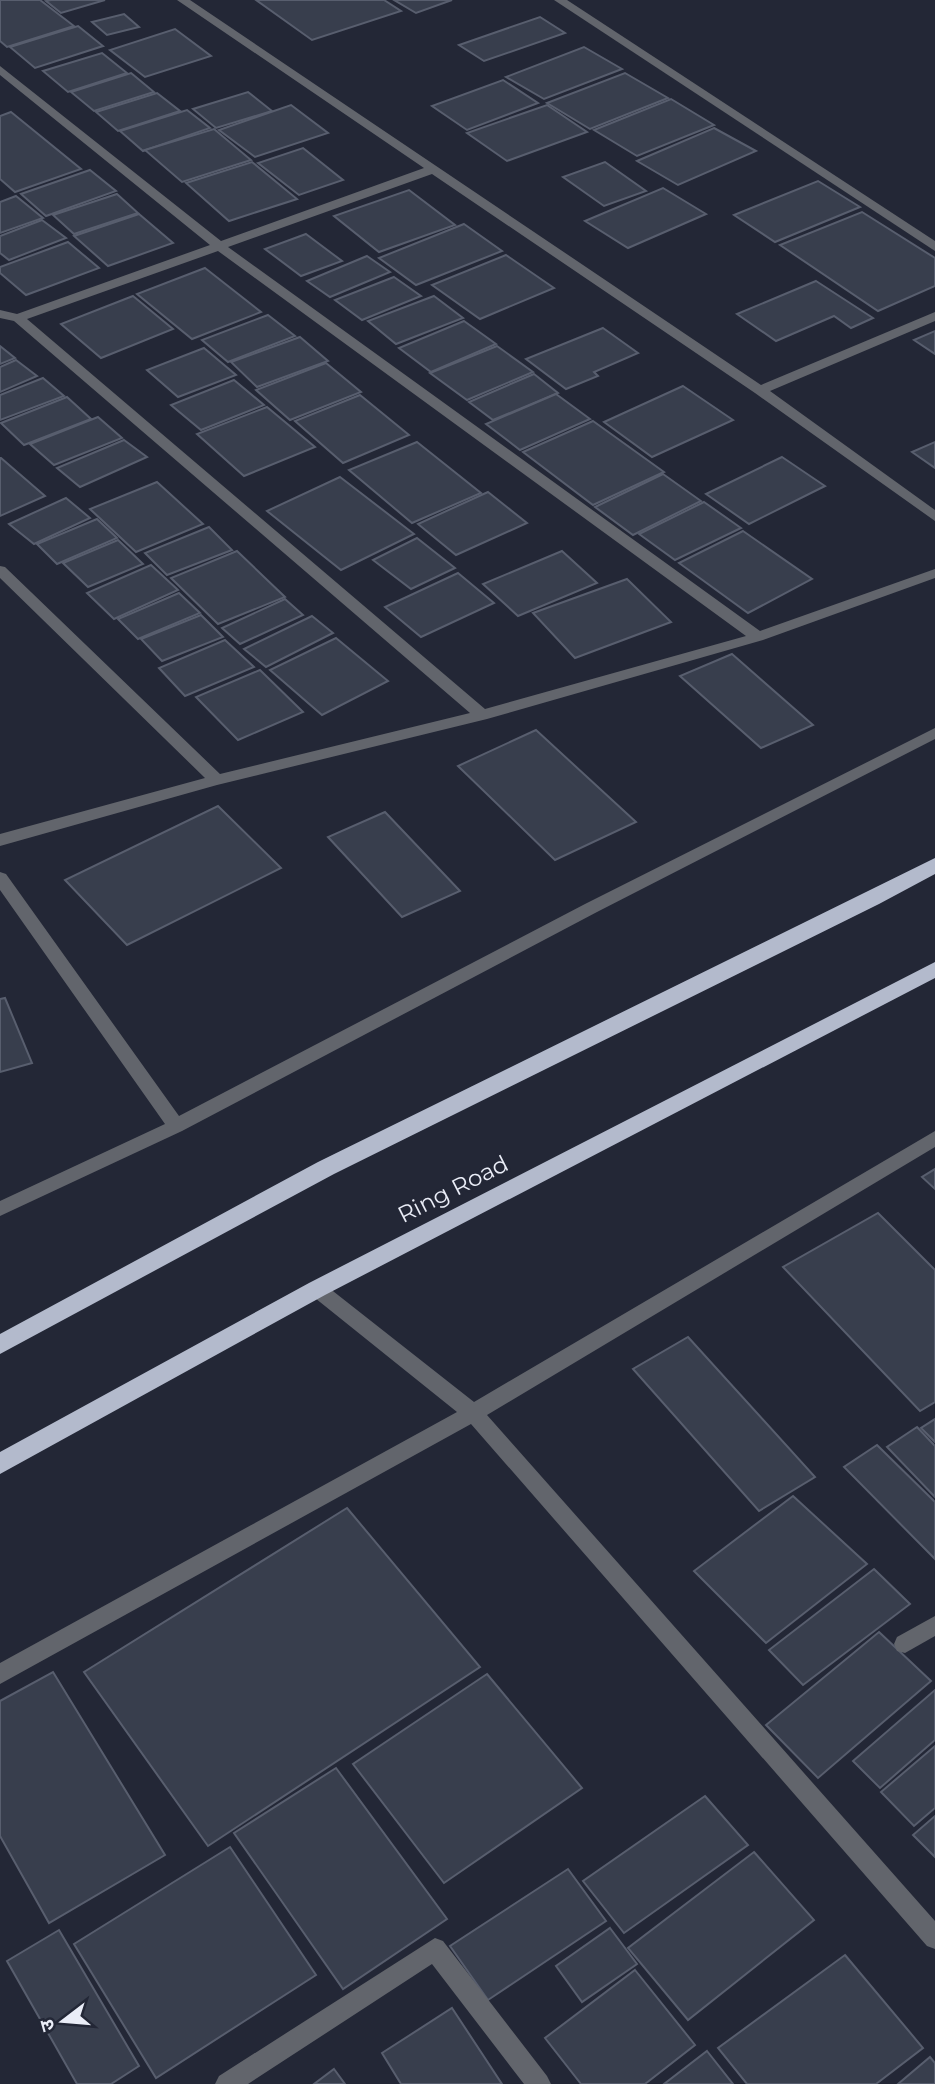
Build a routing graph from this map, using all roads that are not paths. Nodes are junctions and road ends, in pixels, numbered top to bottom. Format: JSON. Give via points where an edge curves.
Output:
{"nodes":[{"id":1,"x":183,"y":0,"type":"edge"},
{"id":2,"x":560,"y":0,"type":"edge"},
{"id":3,"x":0,"y":69,"type":"edge"},
{"id":4,"x":433,"y":169,"type":"junction"},
{"id":5,"x":218,"y":245,"type":"junction"},
{"id":6,"x":935,"y":247,"type":"edge"},
{"id":7,"x":0,"y":314,"type":"edge"},
{"id":8,"x":935,"y":316,"type":"edge"},
{"id":9,"x":18,"y":318,"type":"junction"},
{"id":10,"x":760,"y":390,"type":"junction"},
{"id":11,"x":935,"y":517,"type":"edge"},
{"id":12,"x":0,"y":570,"type":"edge"},
{"id":13,"x":935,"y":573,"type":"edge"},
{"id":14,"x":758,"y":637,"type":"junction"},
{"id":15,"x":482,"y":715,"type":"junction"},
{"id":16,"x":935,"y":733,"type":"edge"},
{"id":17,"x":217,"y":780,"type":"junction"},
{"id":18,"x":0,"y":840,"type":"edge"},
{"id":19,"x":935,"y":865,"type":"edge"},
{"id":20,"x":0,"y":878,"type":"edge"},
{"id":21,"x":935,"y":969,"type":"edge"},
{"id":22,"x":176,"y":1126,"type":"junction"},
{"id":23,"x":935,"y":1138,"type":"edge"},
{"id":24,"x":0,"y":1209,"type":"edge"},
{"id":25,"x":317,"y":1289,"type":"junction"},
{"id":26,"x":0,"y":1345,"type":"edge"},
{"id":27,"x":473,"y":1413,"type":"junction"},
{"id":28,"x":0,"y":1464,"type":"edge"},
{"id":29,"x":935,"y":1625,"type":"edge"},
{"id":30,"x":905,"y":1644,"type":"dead end"},
{"id":31,"x":0,"y":1674,"type":"edge"},
{"id":32,"x":935,"y":1938,"type":"edge"},
{"id":33,"x":227,"y":2084,"type":"edge"},
{"id":34,"x":539,"y":2084,"type":"edge"}],
"edges":[{"from":1,"to":4,"type":"street"},
{"from":2,"to":6,"type":"street"},
{"from":3,"to":5,"type":"street"},
{"from":4,"to":5,"type":"street"},
{"from":4,"to":10,"type":"street"},
{"from":5,"to":9,"type":"street"},
{"from":5,"to":14,"type":"street"},
{"from":7,"to":9,"type":"street"},
{"from":8,"to":10,"type":"street"},
{"from":9,"to":15,"type":"street"},
{"from":10,"to":11,"type":"street"},
{"from":12,"to":17,"type":"street"},
{"from":13,"to":14,"type":"street"},
{"from":14,"to":15,"type":"street"},
{"from":15,"to":17,"type":"street"},
{"from":16,"to":22,"type":"street"},
{"from":17,"to":18,"type":"street"},
{"from":19,"to":26,"type":"highway","via":[[326,1168]]},
{"from":20,"to":22,"type":"street"},
{"from":21,"to":25,"type":"highway","name":"Ring Road"},
{"from":22,"to":24,"type":"street"},
{"from":23,"to":27,"type":"street"},
{"from":25,"to":27,"type":"street"},
{"from":25,"to":28,"type":"highway","name":"Ring Road"},
{"from":27,"to":31,"type":"street"},
{"from":27,"to":32,"type":"street"},
{"from":29,"to":30,"type":"street"},
{"from":33,"to":34,"type":"street","via":[[435,1949]]}]}
